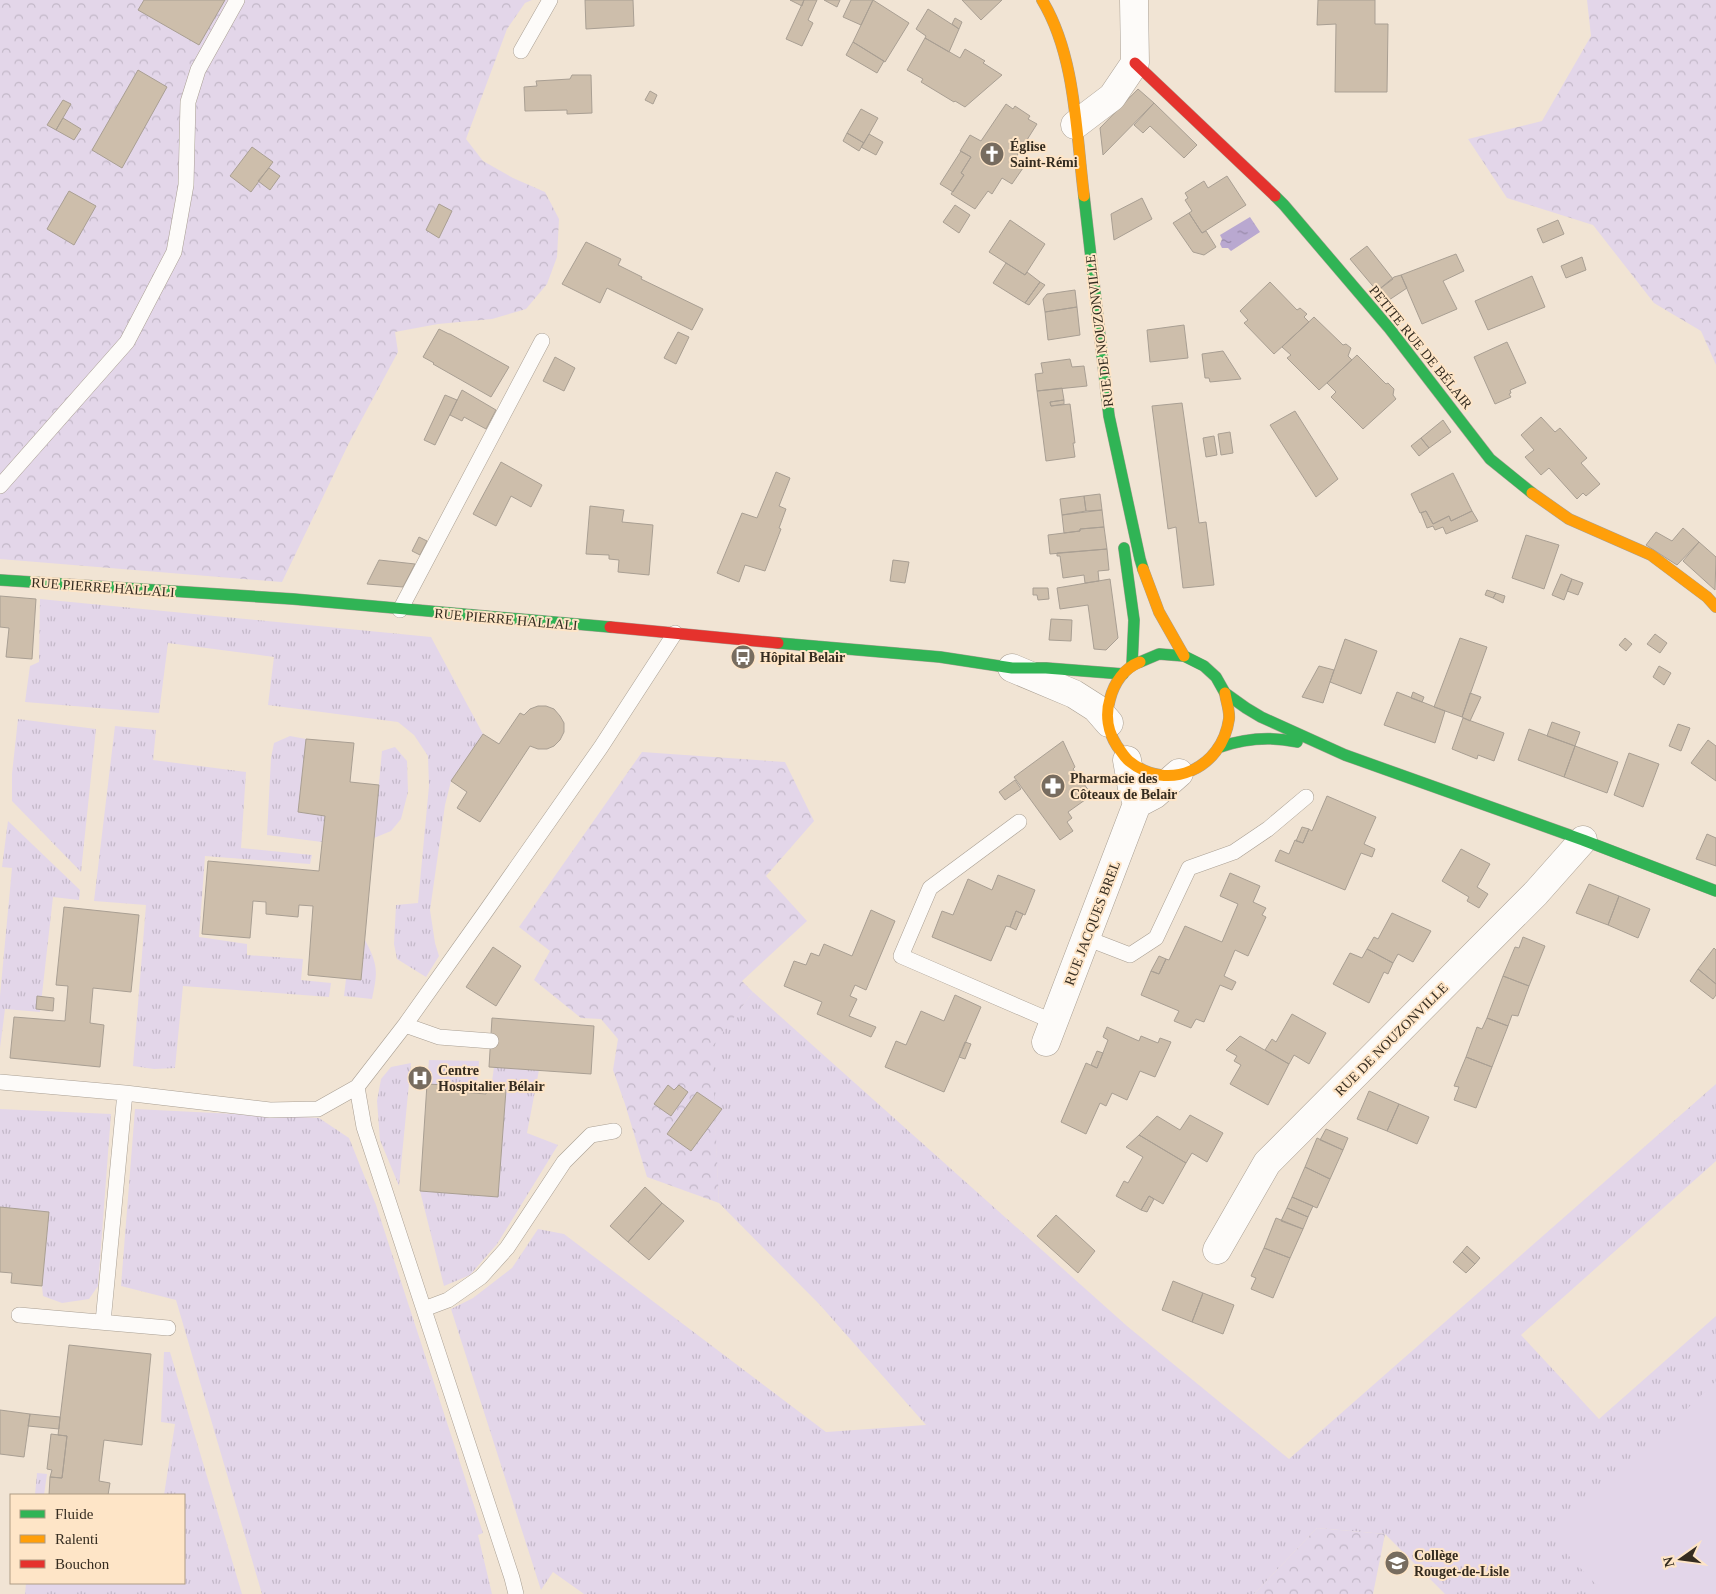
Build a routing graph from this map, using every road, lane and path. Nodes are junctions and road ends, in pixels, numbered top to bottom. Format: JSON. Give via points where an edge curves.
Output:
{"nodes":[{"id":1,"x":237,"y":0,"type":"edge"},
{"id":2,"x":550,"y":0,"type":"edge"},
{"id":3,"x":1042,"y":0,"type":"edge"},
{"id":4,"x":1134,"y":0,"type":"edge"},
{"id":5,"x":521,"y":51,"type":"dead end"},
{"id":6,"x":1135,"y":63,"type":"junction"},
{"id":7,"x":1075,"y":125,"type":"junction"},
{"id":8,"x":542,"y":341,"type":"dead end"},
{"id":9,"x":1109,"y":416,"type":"junction"},
{"id":10,"x":0,"y":486,"type":"edge"},
{"id":11,"x":1117,"y":508,"type":"dead end"},
{"id":12,"x":1122,"y":536,"type":"dead end"},
{"id":13,"x":0,"y":580,"type":"edge"},
{"id":14,"x":1716,"y":607,"type":"edge"},
{"id":15,"x":400,"y":610,"type":"junction"},
{"id":16,"x":675,"y":633,"type":"junction"},
{"id":17,"x":1184,"y":656,"type":"junction"},
{"id":18,"x":1132,"y":666,"type":"junction"},
{"id":19,"x":1012,"y":668,"type":"junction"},
{"id":20,"x":1122,"y":674,"type":"junction"},
{"id":21,"x":1225,"y":693,"type":"junction"},
{"id":22,"x":1109,"y":723,"type":"junction"},
{"id":23,"x":1220,"y":747,"type":"junction"},
{"id":24,"x":1345,"y":755,"type":"junction"},
{"id":25,"x":1127,"y":760,"type":"junction"},
{"id":26,"x":1179,"y":773,"type":"junction"},
{"id":27,"x":1306,"y":797,"type":"dead end"},
{"id":28,"x":1137,"y":804,"type":"junction"},
{"id":29,"x":1019,"y":822,"type":"dead end"},
{"id":30,"x":1583,"y":840,"type":"junction"},
{"id":31,"x":1716,"y":891,"type":"edge"},
{"id":32,"x":1086,"y":938,"type":"junction"},
{"id":33,"x":405,"y":1025,"type":"junction"},
{"id":34,"x":1050,"y":1032,"type":"joint"},
{"id":35,"x":491,"y":1041,"type":"dead end"},
{"id":36,"x":0,"y":1082,"type":"edge"},
{"id":37,"x":357,"y":1087,"type":"junction"},
{"id":38,"x":125,"y":1093,"type":"junction"},
{"id":39,"x":614,"y":1131,"type":"dead end"},
{"id":40,"x":1216,"y":1250,"type":"dead end"},
{"id":41,"x":424,"y":1309,"type":"junction"},
{"id":42,"x":19,"y":1315,"type":"dead end"},
{"id":43,"x":103,"y":1322,"type":"junction"},
{"id":44,"x":168,"y":1328,"type":"dead end"},
{"id":45,"x":516,"y":1594,"type":"edge"}],
"edges":[{"from":1,"to":10,"type":"lane","via":[[198,70],[188,102],[186,185],[174,252],[127,342]]},
{"from":2,"to":5,"type":"lane"},
{"from":3,"to":7,"type":"main road","name":"RUE DE NOUZONVILLE","via":[[1064,46]]},
{"from":4,"to":6,"type":"street"},
{"from":6,"to":7,"type":"street","via":[[1112,97]]},
{"from":6,"to":14,"type":"main road","name":"PETITE RUE DE BÉLAIR","via":[[1284,205],[1389,328],[1490,459],[1569,519],[1651,555],[1707,596]]},
{"from":7,"to":9,"type":"main road","name":"RUE DE NOUZONVILLE"},
{"from":8,"to":15,"type":"lane"},
{"from":9,"to":11,"type":"main road","via":[[1111,472]]},
{"from":9,"to":17,"type":"main road","name":"RUE DE NOUZONVILLE","via":[[1140,559],[1159,612]]},
{"from":12,"to":18,"type":"main road","via":[[1134,620]]},
{"from":13,"to":15,"type":"main road","name":"RUE PIERRE HALLALI"},
{"from":15,"to":16,"type":"main road","name":"RUE PIERRE HALLALI"},
{"from":16,"to":19,"type":"main road","name":"RUE PIERRE HALLALI","via":[[940,657]]},
{"from":16,"to":33,"type":"lane","via":[[601,747]]},
{"from":17,"to":18,"type":"main road","via":[[1159,654]]},
{"from":17,"to":21,"type":"main road","via":[[1204,666],[1216,677]]},
{"from":18,"to":20,"type":"main road"},
{"from":19,"to":20,"type":"main road","name":"RUE PIERRE HALLALI"},
{"from":19,"to":22,"type":"street","name":"RUE PIERRE HALLALI","via":[[1074,694],[1096,708]]},
{"from":20,"to":22,"type":"main road","via":[[1113,688],[1107,709]]},
{"from":21,"to":23,"type":"main road","via":[[1228,718]]},
{"from":21,"to":24,"type":"main road","via":[[1262,717]]},
{"from":22,"to":25,"type":"main road","via":[[1110,735]]},
{"from":23,"to":24,"type":"main road","via":[[1238,740],[1285,739]]},
{"from":23,"to":26,"type":"main road","via":[[1195,770]]},
{"from":24,"to":30,"type":"main road"},
{"from":25,"to":26,"type":"main road","via":[[1156,775]]},
{"from":25,"to":28,"type":"street"},
{"from":26,"to":28,"type":"street","via":[[1154,795]]},
{"from":27,"to":32,"type":"lane","via":[[1234,852],[1189,868],[1156,938],[1130,955]]},
{"from":28,"to":32,"type":"street","name":"RUE JACQUES BREL"},
{"from":29,"to":34,"type":"lane","via":[[930,888],[901,956]]},
{"from":30,"to":31,"type":"main road"},
{"from":30,"to":40,"type":"street","name":"RUE DE NOUZONVILLE","via":[[1536,893],[1267,1163]]},
{"from":32,"to":34,"type":"street","name":"RUE JACQUES BREL"},
{"from":33,"to":35,"type":"lane","via":[[439,1037]]},
{"from":33,"to":37,"type":"lane"},
{"from":36,"to":38,"type":"lane"},
{"from":37,"to":38,"type":"lane","via":[[318,1109],[270,1110]]},
{"from":37,"to":41,"type":"lane","via":[[364,1127]]},
{"from":38,"to":43,"type":"lane"},
{"from":39,"to":41,"type":"lane","via":[[591,1135],[564,1162],[507,1248],[481,1277],[448,1300]]},
{"from":41,"to":45,"type":"lane"},
{"from":42,"to":43,"type":"lane"},
{"from":43,"to":44,"type":"lane"}]}
